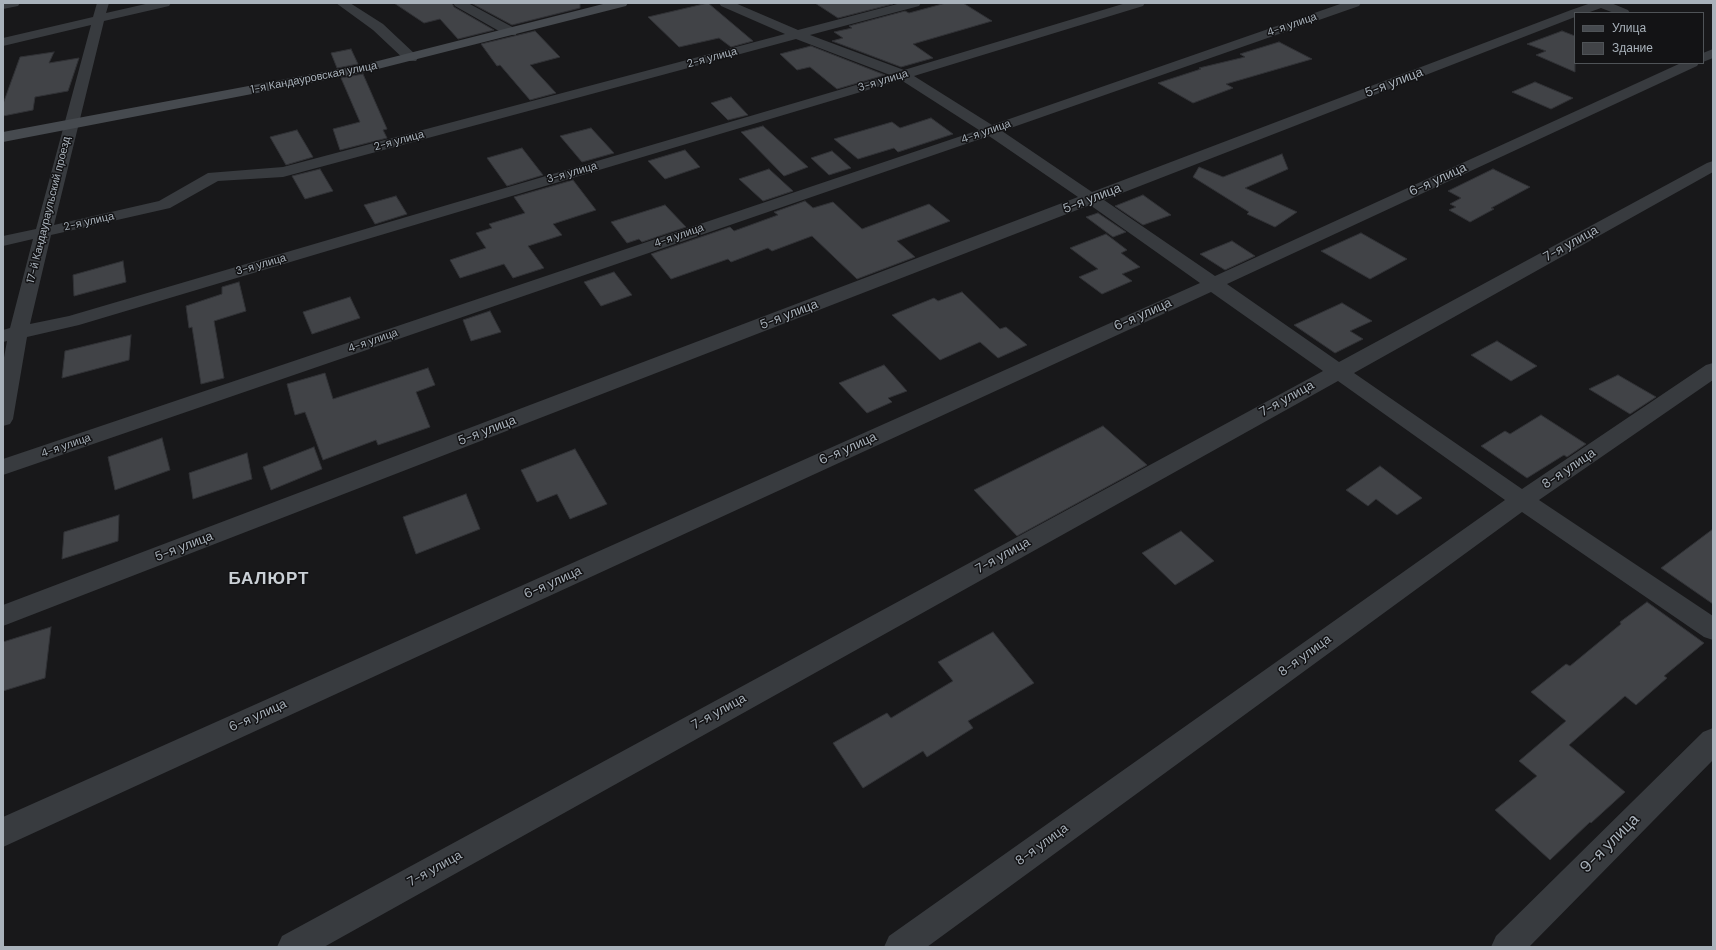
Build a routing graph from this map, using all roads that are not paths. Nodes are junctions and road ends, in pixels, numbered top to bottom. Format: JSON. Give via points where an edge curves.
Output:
{"nodes":[{"id":1,"x":14,"y":3,"type":"edge"},
{"id":2,"x":103,"y":3,"type":"edge"},
{"id":3,"x":165,"y":3,"type":"edge"},
{"id":4,"x":342,"y":3,"type":"edge"},
{"id":5,"x":459,"y":3,"type":"edge"},
{"id":6,"x":622,"y":3,"type":"edge"},
{"id":7,"x":725,"y":3,"type":"edge"},
{"id":8,"x":915,"y":3,"type":"edge"},
{"id":9,"x":1139,"y":3,"type":"edge"},
{"id":10,"x":1355,"y":3,"type":"edge"},
{"id":11,"x":1601,"y":3,"type":"edge"},
{"id":12,"x":3,"y":5,"type":"edge"},
{"id":13,"x":1578,"y":12,"type":"edge"},
{"id":14,"x":1622,"y":12,"type":"edge"},
{"id":15,"x":1574,"y":13,"type":"edge"},
{"id":16,"x":97,"y":20,"type":"junction"},
{"id":17,"x":511,"y":32,"type":"junction"},
{"id":18,"x":798,"y":35,"type":"junction"},
{"id":19,"x":3,"y":42,"type":"edge"},
{"id":20,"x":1704,"y":48,"type":"edge"},
{"id":21,"x":1713,"y":52,"type":"edge"},
{"id":22,"x":1704,"y":57,"type":"edge"},
{"id":23,"x":411,"y":58,"type":"junction"},
{"id":24,"x":1690,"y":64,"type":"edge"},
{"id":25,"x":903,"y":75,"type":"junction"},
{"id":26,"x":70,"y":125,"type":"junction"},
{"id":27,"x":989,"y":131,"type":"junction"},
{"id":28,"x":3,"y":137,"type":"edge"},
{"id":29,"x":1713,"y":166,"type":"edge"},
{"id":30,"x":1092,"y":199,"type":"junction"},
{"id":31,"x":44,"y":233,"type":"junction"},
{"id":32,"x":3,"y":241,"type":"edge"},
{"id":33,"x":1213,"y":284,"type":"junction"},
{"id":34,"x":10,"y":334,"type":"edge"},
{"id":35,"x":1713,"y":370,"type":"edge"},
{"id":36,"x":1338,"y":371,"type":"junction"},
{"id":37,"x":3,"y":418,"type":"edge"},
{"id":38,"x":3,"y":467,"type":"edge"},
{"id":39,"x":1522,"y":500,"type":"junction"},
{"id":40,"x":3,"y":616,"type":"edge"},
{"id":41,"x":1713,"y":629,"type":"edge"},
{"id":42,"x":1713,"y":741,"type":"edge"},
{"id":43,"x":3,"y":832,"type":"edge"},
{"id":44,"x":293,"y":947,"type":"edge"},
{"id":45,"x":900,"y":947,"type":"edge"},
{"id":46,"x":1507,"y":947,"type":"edge"}],
"edges":[{"from":1,"to":12,"type":"street"},
{"from":2,"to":16,"type":"street","name":"17-й Кандаураульский проезд"},
{"from":3,"to":16,"type":"street"},
{"from":4,"to":23,"type":"street","via":[[378,27]]},
{"from":5,"to":17,"type":"street"},
{"from":6,"to":17,"type":"street","name":"1-я Кандауровская улица"},
{"from":7,"to":18,"type":"street"},
{"from":8,"to":18,"type":"street","name":"2-я улица"},
{"from":9,"to":25,"type":"street","name":"3-я улица"},
{"from":10,"to":27,"type":"street","name":"4-я улица"},
{"from":11,"to":13,"type":"street","name":"5-я улица"},
{"from":11,"to":14,"type":"street"},
{"from":15,"to":30,"type":"street","name":"5-я улица"},
{"from":16,"to":19,"type":"street"},
{"from":16,"to":26,"type":"street","name":"17-й Кандаураульский проезд"},
{"from":17,"to":23,"type":"street","name":"1-я Кандауровская улица"},
{"from":18,"to":25,"type":"street"},
{"from":18,"to":31,"type":"street","name":"2-я улица","via":[[283,172],[214,176],[164,205]]},
{"from":20,"to":21,"type":"street"},
{"from":21,"to":22,"type":"street"},
{"from":23,"to":26,"type":"street","name":"1-я Кандауровская улица"},
{"from":24,"to":33,"type":"street","name":"6-я улица"},
{"from":25,"to":27,"type":"street"},
{"from":25,"to":34,"type":"street","name":"3-я улица","via":[[72,321]]},
{"from":26,"to":28,"type":"street","name":"1-я Кандауровская улица"},
{"from":26,"to":31,"type":"street","name":"17-й Кандаураульский проезд"},
{"from":27,"to":30,"type":"street","via":[[1029,155]]},
{"from":27,"to":38,"type":"street","name":"4-я улица"},
{"from":29,"to":36,"type":"street","name":"7-я улица"},
{"from":30,"to":33,"type":"street"},
{"from":30,"to":40,"type":"street","name":"5-я улица"},
{"from":31,"to":32,"type":"street","name":"2-я улица"},
{"from":31,"to":34,"type":"street","name":"17-й Кандаураульский проезд"},
{"from":33,"to":36,"type":"street"},
{"from":33,"to":43,"type":"street","name":"6-я улица"},
{"from":34,"to":37,"type":"street","name":"17-й Кандаураульский проезд"},
{"from":35,"to":39,"type":"street","name":"8-я улица"},
{"from":36,"to":39,"type":"street"},
{"from":36,"to":44,"type":"street","name":"7-я улица"},
{"from":39,"to":41,"type":"street"},
{"from":39,"to":45,"type":"street","name":"8-я улица"},
{"from":42,"to":46,"type":"street","name":"9-я улица"}]}
